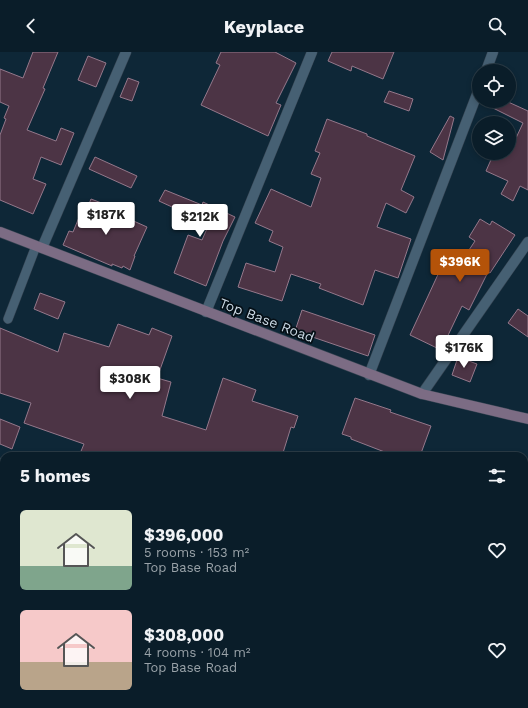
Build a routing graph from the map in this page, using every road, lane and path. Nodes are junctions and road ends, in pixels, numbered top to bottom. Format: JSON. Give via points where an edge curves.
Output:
{"nodes":[{"id":1,"x":126,"y":52,"type":"edge"},
{"id":2,"x":312,"y":52,"type":"edge"},
{"id":3,"x":493,"y":52,"type":"edge"},
{"id":4,"x":489,"y":64,"type":"edge"},
{"id":5,"x":472,"y":107,"type":"edge"},
{"id":6,"x":0,"y":232,"type":"edge"},
{"id":7,"x":528,"y":242,"type":"edge"},
{"id":8,"x":39,"y":247,"type":"junction"},
{"id":9,"x":206,"y":312,"type":"junction"},
{"id":10,"x":8,"y":319,"type":"dead end"},
{"id":11,"x":369,"y":375,"type":"junction"},
{"id":12,"x":422,"y":394,"type":"junction"},
{"id":13,"x":528,"y":419,"type":"edge"}],
"edges":[{"from":1,"to":8,"type":"street"},
{"from":2,"to":9,"type":"street"},
{"from":3,"to":4,"type":"street"},
{"from":5,"to":11,"type":"street"},
{"from":6,"to":8,"type":"street","name":"Top Base Road"},
{"from":7,"to":12,"type":"street"},
{"from":8,"to":9,"type":"street","name":"Top Base Road"},
{"from":8,"to":10,"type":"lane"},
{"from":9,"to":11,"type":"street","name":"Top Base Road"},
{"from":11,"to":12,"type":"street","name":"Top Base Road"},
{"from":12,"to":13,"type":"street","name":"Top Base Road"}]}
